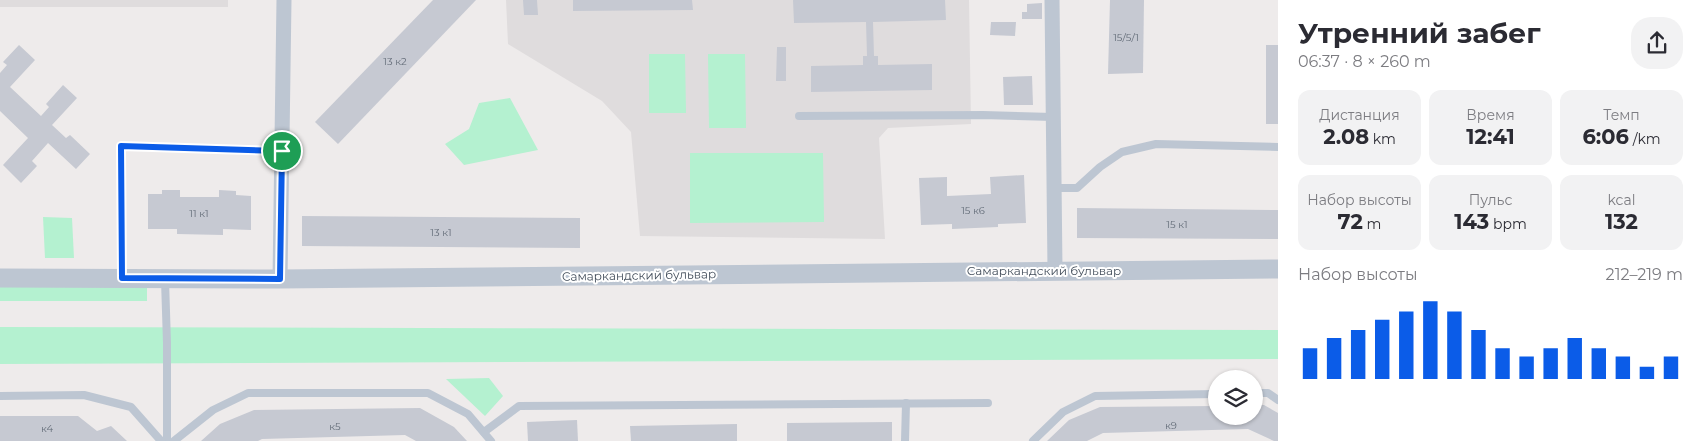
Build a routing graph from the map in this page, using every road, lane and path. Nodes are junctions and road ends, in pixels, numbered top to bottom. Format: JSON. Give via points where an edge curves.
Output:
{"nodes":[{"id":1,"x":284,"y":0,"type":"edge"},
{"id":2,"x":1052,"y":0,"type":"edge"},
{"id":3,"x":799,"y":116,"type":"dead end"},
{"id":4,"x":1052,"y":117,"type":"junction"},
{"id":5,"x":1278,"y":147,"type":"edge"},
{"id":6,"x":282,"y":151,"type":"junction"},
{"id":7,"x":1053,"y":188,"type":"junction"},
{"id":8,"x":1278,"y":269,"type":"edge"},
{"id":9,"x":1055,"y":270,"type":"junction"},
{"id":10,"x":0,"y":278,"type":"edge"},
{"id":11,"x":122,"y":278,"type":"junction"},
{"id":12,"x":164,"y":278,"type":"junction"},
{"id":13,"x":280,"y":279,"type":"junction"},
{"id":14,"x":1263,"y":393,"type":"edge"},
{"id":15,"x":1208,"y":394,"type":"edge"},
{"id":16,"x":0,"y":396,"type":"edge"},
{"id":17,"x":1278,"y":400,"type":"edge"},
{"id":18,"x":906,"y":403,"type":"junction"},
{"id":19,"x":988,"y":403,"type":"dead end"},
{"id":20,"x":484,"y":432,"type":"junction"},
{"id":21,"x":161,"y":441,"type":"edge"},
{"id":22,"x":167,"y":441,"type":"edge"},
{"id":23,"x":174,"y":441,"type":"edge"},
{"id":24,"x":491,"y":441,"type":"edge"},
{"id":25,"x":905,"y":441,"type":"edge"},
{"id":26,"x":1034,"y":441,"type":"edge"}],
"edges":[{"from":1,"to":6,"type":"street"},
{"from":2,"to":4,"type":"street"},
{"from":3,"to":4,"type":"lane"},
{"from":4,"to":7,"type":"street"},
{"from":5,"to":7,"type":"lane","via":[[1156,144],[1122,152],[1077,188]]},
{"from":6,"to":11,"type":"lane","via":[[121,146]]},
{"from":6,"to":13,"type":"street"},
{"from":7,"to":9,"type":"street"},
{"from":8,"to":9,"type":"street","name":"Самаркандский бульвар"},
{"from":9,"to":13,"type":"street","name":"Самаркандский бульвар"},
{"from":10,"to":11,"type":"street","name":"Самаркандский бульвар"},
{"from":11,"to":12,"type":"street","name":"Самаркандский бульвар"},
{"from":12,"to":13,"type":"street","name":"Самаркандский бульвар"},
{"from":12,"to":22,"type":"lane"},
{"from":14,"to":17,"type":"lane"},
{"from":15,"to":26,"type":"lane","via":[[1095,396],[1063,412]]},
{"from":16,"to":21,"type":"lane","via":[[84,395],[131,407]]},
{"from":18,"to":19,"type":"lane"},
{"from":18,"to":20,"type":"lane","via":[[519,406]]},
{"from":18,"to":25,"type":"lane"},
{"from":20,"to":23,"type":"lane","via":[[468,414],[428,393],[248,393],[213,410]]},
{"from":20,"to":24,"type":"lane"}]}
